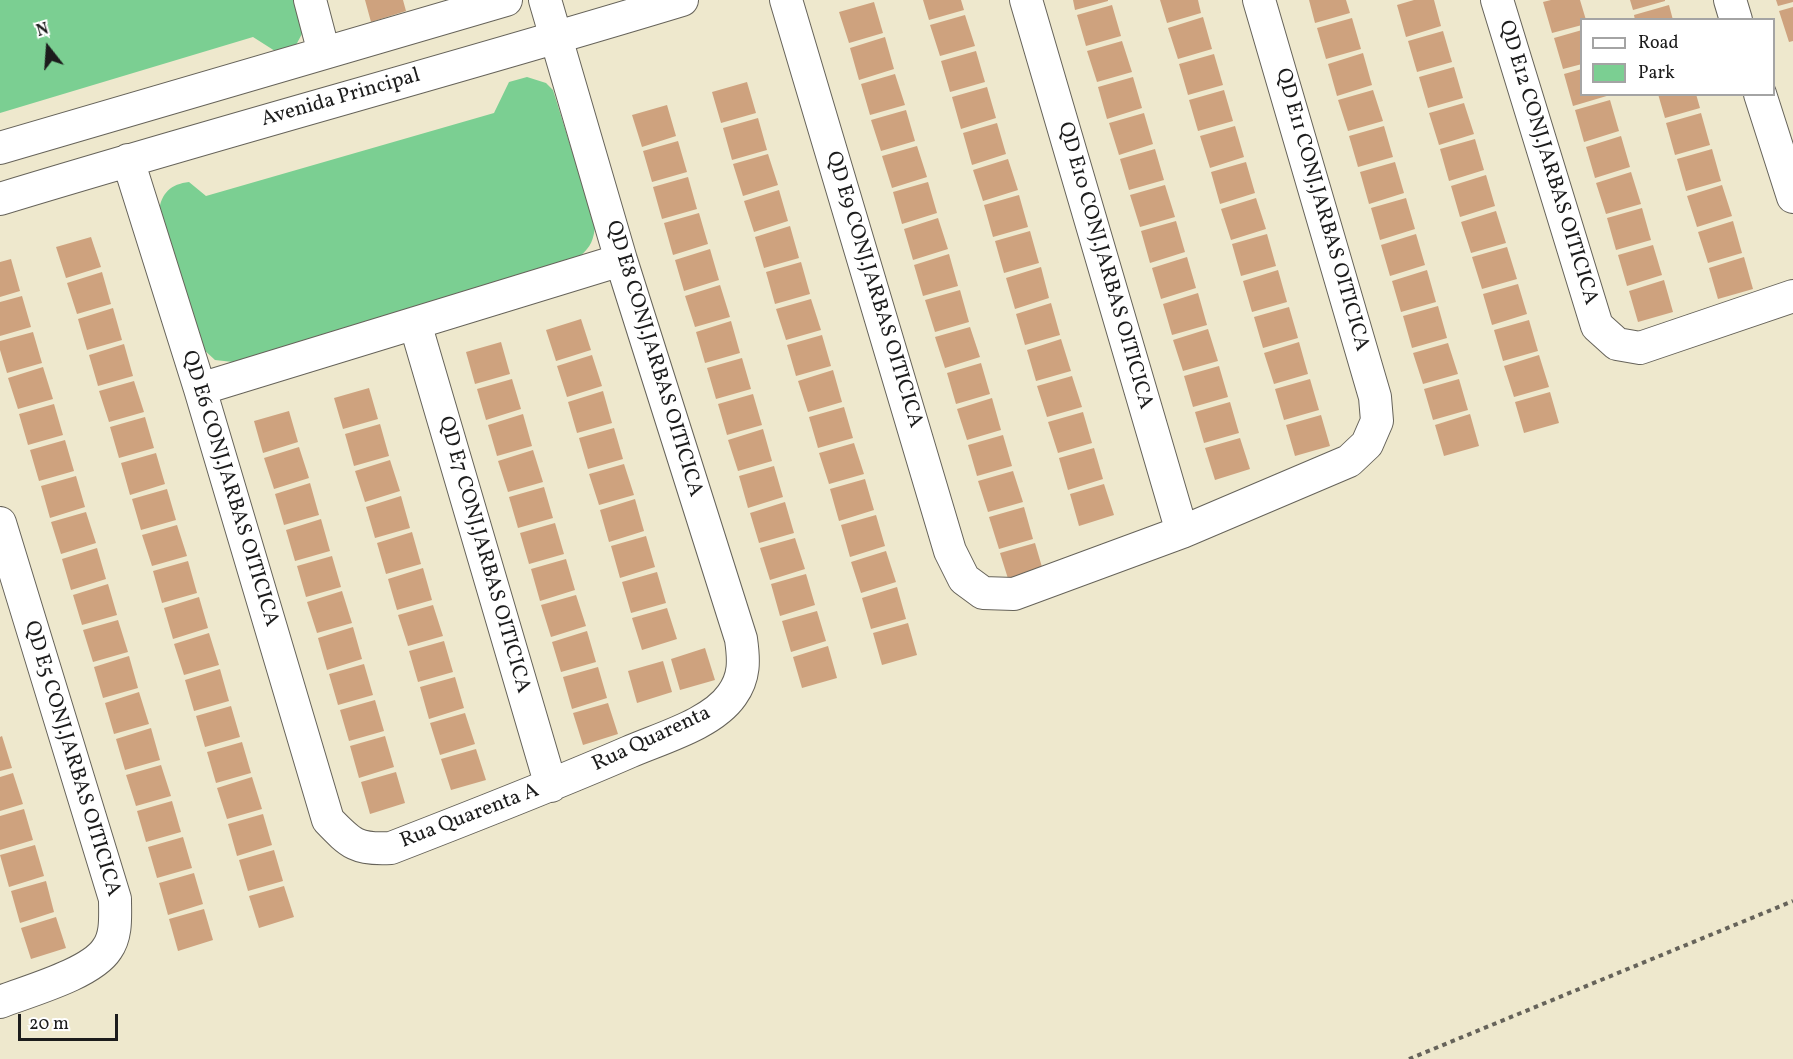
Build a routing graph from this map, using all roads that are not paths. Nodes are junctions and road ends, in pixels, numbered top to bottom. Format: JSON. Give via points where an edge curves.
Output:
{"nodes":[{"id":1,"x":310,"y":0,"type":"edge"},
{"id":2,"x":506,"y":0,"type":"edge"},
{"id":3,"x":545,"y":0,"type":"edge"},
{"id":4,"x":682,"y":0,"type":"edge"},
{"id":5,"x":786,"y":0,"type":"edge"},
{"id":6,"x":1026,"y":0,"type":"edge"},
{"id":7,"x":1259,"y":0,"type":"edge"},
{"id":8,"x":1497,"y":0,"type":"edge"},
{"id":9,"x":1730,"y":0,"type":"edge"},
{"id":10,"x":1735,"y":18,"type":"edge"},
{"id":11,"x":556,"y":38,"type":"junction"},
{"id":12,"x":324,"y":52,"type":"junction"},
{"id":13,"x":1761,"y":96,"type":"edge"},
{"id":14,"x":0,"y":148,"type":"edge"},
{"id":15,"x":128,"y":160,"type":"junction"},
{"id":16,"x":1793,"y":197,"type":"edge"},
{"id":17,"x":0,"y":199,"type":"edge"},
{"id":18,"x":621,"y":260,"type":"junction"},
{"id":19,"x":1793,"y":296,"type":"edge"},
{"id":20,"x":415,"y":323,"type":"junction"},
{"id":21,"x":200,"y":389,"type":"junction"},
{"id":22,"x":0,"y":523,"type":"edge"},
{"id":23,"x":1182,"y":532,"type":"junction"},
{"id":24,"x":741,"y":679,"type":"joint"},
{"id":25,"x":552,"y":786,"type":"junction"},
{"id":26,"x":328,"y":820,"type":"joint"},
{"id":27,"x":0,"y":1002,"type":"edge"}],
"edges":[{"from":1,"to":12,"type":"street"},
{"from":2,"to":12,"type":"street"},
{"from":3,"to":11,"type":"street","name":"QD E8 CONJ.JARBAS OITICICA"},
{"from":4,"to":11,"type":"street","name":"Avenida Principal"},
{"from":5,"to":23,"type":"street","name":"QD E9 CONJ.JARBAS OITICICA","via":[[950,551],[964,579],[983,593],[1014,594]]},
{"from":6,"to":23,"type":"street","name":"QD E10 CONJ.JARBAS OITICICA"},
{"from":7,"to":23,"type":"street","name":"QD E11 CONJ.JARBAS OITICICA","via":[[1375,397],[1377,421],[1367,444],[1349,461]]},
{"from":8,"to":19,"type":"street","name":"QD E12 CONJ.JARBAS OITICICA","via":[[1597,326],[1617,344],[1640,348]]},
{"from":9,"to":10,"type":"street"},
{"from":11,"to":15,"type":"street","name":"Avenida Principal"},
{"from":11,"to":18,"type":"street","name":"QD E8 CONJ.JARBAS OITICICA"},
{"from":12,"to":14,"type":"street"},
{"from":13,"to":16,"type":"street"},
{"from":15,"to":17,"type":"street","name":"Avenida Principal"},
{"from":15,"to":21,"type":"street","name":"QD E6 CONJ.JARBAS OITICICA"},
{"from":18,"to":20,"type":"street"},
{"from":18,"to":24,"type":"street","name":"QD E8 CONJ.JARBAS OITICICA","via":[[741,639],[745,664]]},
{"from":20,"to":21,"type":"street"},
{"from":20,"to":25,"type":"street","name":"QD E7 CONJ.JARBAS OITICICA"},
{"from":21,"to":26,"type":"street","name":"QD E6 CONJ.JARBAS OITICICA"},
{"from":22,"to":27,"type":"street","name":"QD E5 CONJ.JARBAS OITICICA","via":[[115,899],[115,931],[107,949],[88,968]]},
{"from":24,"to":25,"type":"street","name":"Rua Quarenta","via":[[731,697],[710,717]]},
{"from":25,"to":26,"type":"street","name":"Rua Quarenta A","via":[[391,848],[369,849],[348,841]]}]}
